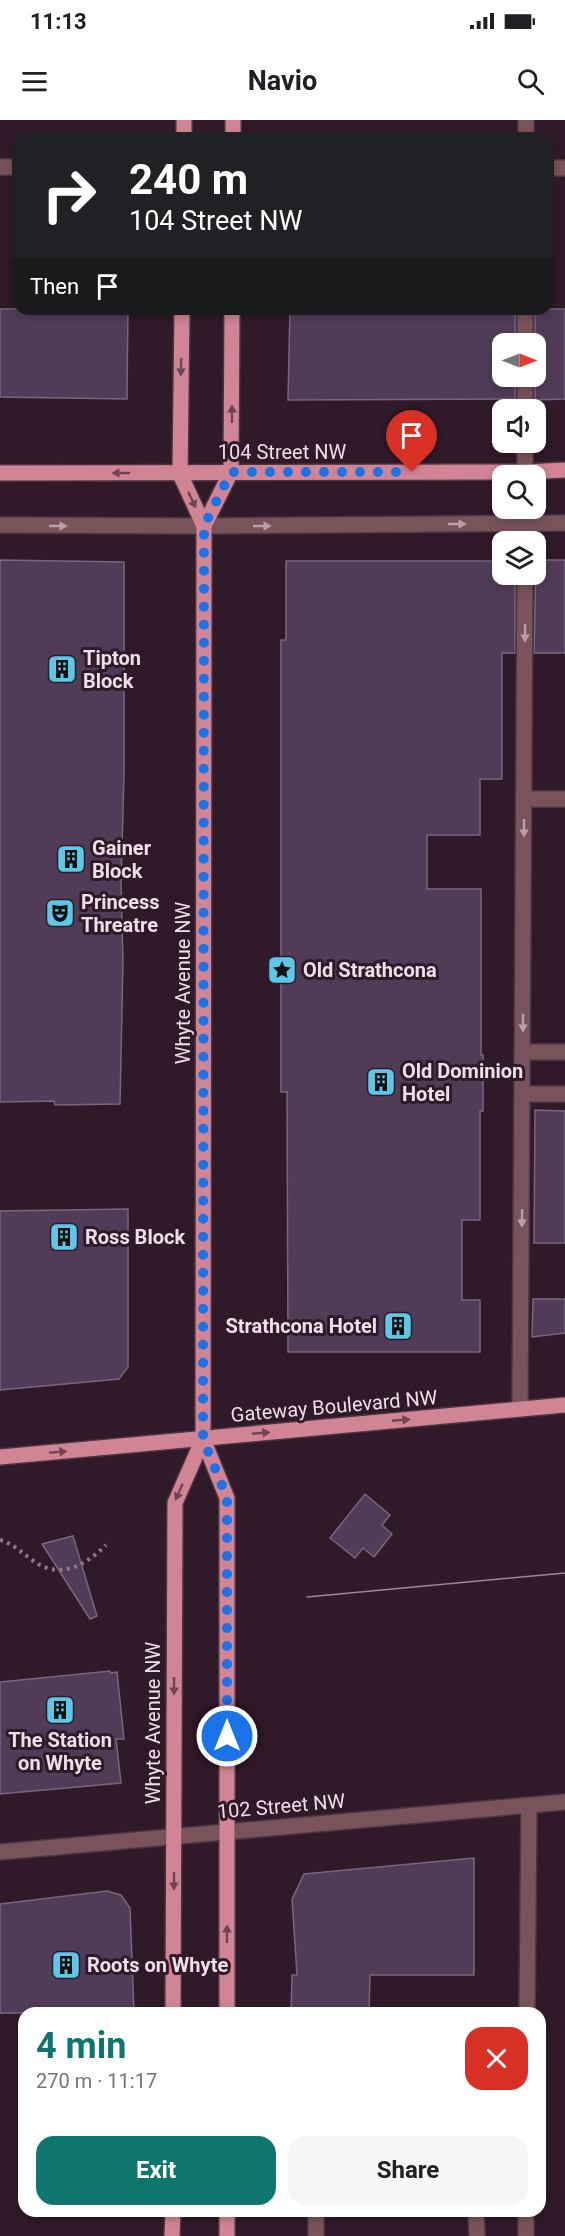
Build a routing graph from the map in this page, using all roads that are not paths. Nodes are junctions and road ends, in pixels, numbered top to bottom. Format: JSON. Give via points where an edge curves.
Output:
{"nodes":[{"id":1,"x":182,"y":315,"type":"edge"},
{"id":2,"x":232,"y":315,"type":"edge"},
{"id":3,"x":525,"y":315,"type":"edge"},
{"id":4,"x":525,"y":333,"type":"edge"},
{"id":5,"x":565,"y":470,"type":"edge"},
{"id":6,"x":231,"y":472,"type":"junction"},
{"id":7,"x":546,"y":472,"type":"edge"},
{"id":8,"x":0,"y":473,"type":"edge"},
{"id":9,"x":180,"y":474,"type":"junction"},
{"id":10,"x":492,"y":474,"type":"edge"},
{"id":11,"x":492,"y":517,"type":"edge"},
{"id":12,"x":543,"y":519,"type":"edge"},
{"id":13,"x":565,"y":523,"type":"edge"},
{"id":14,"x":0,"y":525,"type":"edge"},
{"id":15,"x":204,"y":526,"type":"junction"},
{"id":16,"x":525,"y":585,"type":"edge"},
{"id":17,"x":524,"y":799,"type":"junction"},
{"id":18,"x":565,"y":799,"type":"edge"},
{"id":19,"x":523,"y":1052,"type":"junction"},
{"id":20,"x":565,"y":1052,"type":"edge"},
{"id":21,"x":523,"y":1094,"type":"junction"},
{"id":22,"x":565,"y":1094,"type":"edge"},
{"id":23,"x":565,"y":1405,"type":"edge"},
{"id":24,"x":520,"y":1410,"type":"junction"},
{"id":25,"x":203,"y":1439,"type":"junction"},
{"id":26,"x":0,"y":1457,"type":"edge"},
{"id":27,"x":565,"y":1802,"type":"edge"},
{"id":28,"x":529,"y":1806,"type":"junction"},
{"id":29,"x":227,"y":1831,"type":"junction"},
{"id":30,"x":173,"y":1838,"type":"junction"},
{"id":31,"x":0,"y":1852,"type":"edge"},
{"id":32,"x":173,"y":2007,"type":"edge"},
{"id":33,"x":227,"y":2007,"type":"edge"},
{"id":34,"x":528,"y":2007,"type":"edge"},
{"id":35,"x":172,"y":2217,"type":"edge"},
{"id":36,"x":227,"y":2217,"type":"edge"},
{"id":37,"x":316,"y":2217,"type":"edge"},
{"id":38,"x":476,"y":2217,"type":"edge"},
{"id":39,"x":526,"y":2217,"type":"edge"},
{"id":40,"x":172,"y":2236,"type":"edge"},
{"id":41,"x":227,"y":2236,"type":"edge"},
{"id":42,"x":316,"y":2236,"type":"edge"},
{"id":43,"x":477,"y":2236,"type":"edge"},
{"id":44,"x":526,"y":2236,"type":"edge"}],
"edges":[{"from":1,"to":9,"type":"main road","name":"Whyte Avenue NW","one_way":true},
{"from":6,"to":2,"type":"main road","name":"Whyte Avenue NW","one_way":true},
{"from":3,"to":4,"type":"street"},
{"from":5,"to":7,"type":"main road","name":"104 Street NW"},
{"from":6,"to":9,"type":"main road","name":"104 Street NW"},
{"from":6,"to":10,"type":"main road","name":"104 Street NW"},
{"from":6,"to":15,"type":"main road","name":"Whyte Avenue NW"},
{"from":9,"to":8,"type":"main road","name":"104 Street NW","one_way":true},
{"from":9,"to":15,"type":"main road","name":"Whyte Avenue NW","one_way":true},
{"from":15,"to":11,"type":"street","one_way":true},
{"from":12,"to":13,"type":"street"},
{"from":14,"to":15,"type":"street","one_way":true},
{"from":15,"to":25,"type":"main road","name":"Whyte Avenue NW"},
{"from":16,"to":17,"type":"street","one_way":true},
{"from":17,"to":18,"type":"street"},
{"from":17,"to":19,"type":"street","one_way":true},
{"from":19,"to":20,"type":"street"},
{"from":19,"to":21,"type":"street"},
{"from":21,"to":22,"type":"street"},
{"from":21,"to":24,"type":"street","one_way":true},
{"from":23,"to":24,"type":"main road","name":"Gateway Boulevard NW"},
{"from":25,"to":24,"type":"main road","name":"Gateway Boulevard NW","one_way":true},
{"from":26,"to":25,"type":"main road","name":"Gateway Boulevard NW","one_way":true},
{"from":25,"to":29,"type":"main road","name":"Whyte Avenue NW","via":[[227,1498]]},
{"from":25,"to":30,"type":"main road","name":"Whyte Avenue NW","one_way":true,"via":[[175,1503]]},
{"from":27,"to":28,"type":"street","name":"102 Street NW"},
{"from":28,"to":29,"type":"street","name":"102 Street NW"},
{"from":28,"to":34,"type":"street"},
{"from":29,"to":30,"type":"street","name":"102 Street NW"},
{"from":33,"to":29,"type":"main road","name":"Whyte Avenue NW","one_way":true},
{"from":30,"to":31,"type":"street","name":"102 Street NW"},
{"from":30,"to":32,"type":"main road","name":"Whyte Avenue NW","one_way":true},
{"from":35,"to":40,"type":"main road"},
{"from":36,"to":41,"type":"main road"},
{"from":37,"to":42,"type":"street"},
{"from":38,"to":43,"type":"street"},
{"from":39,"to":44,"type":"street"}]}
